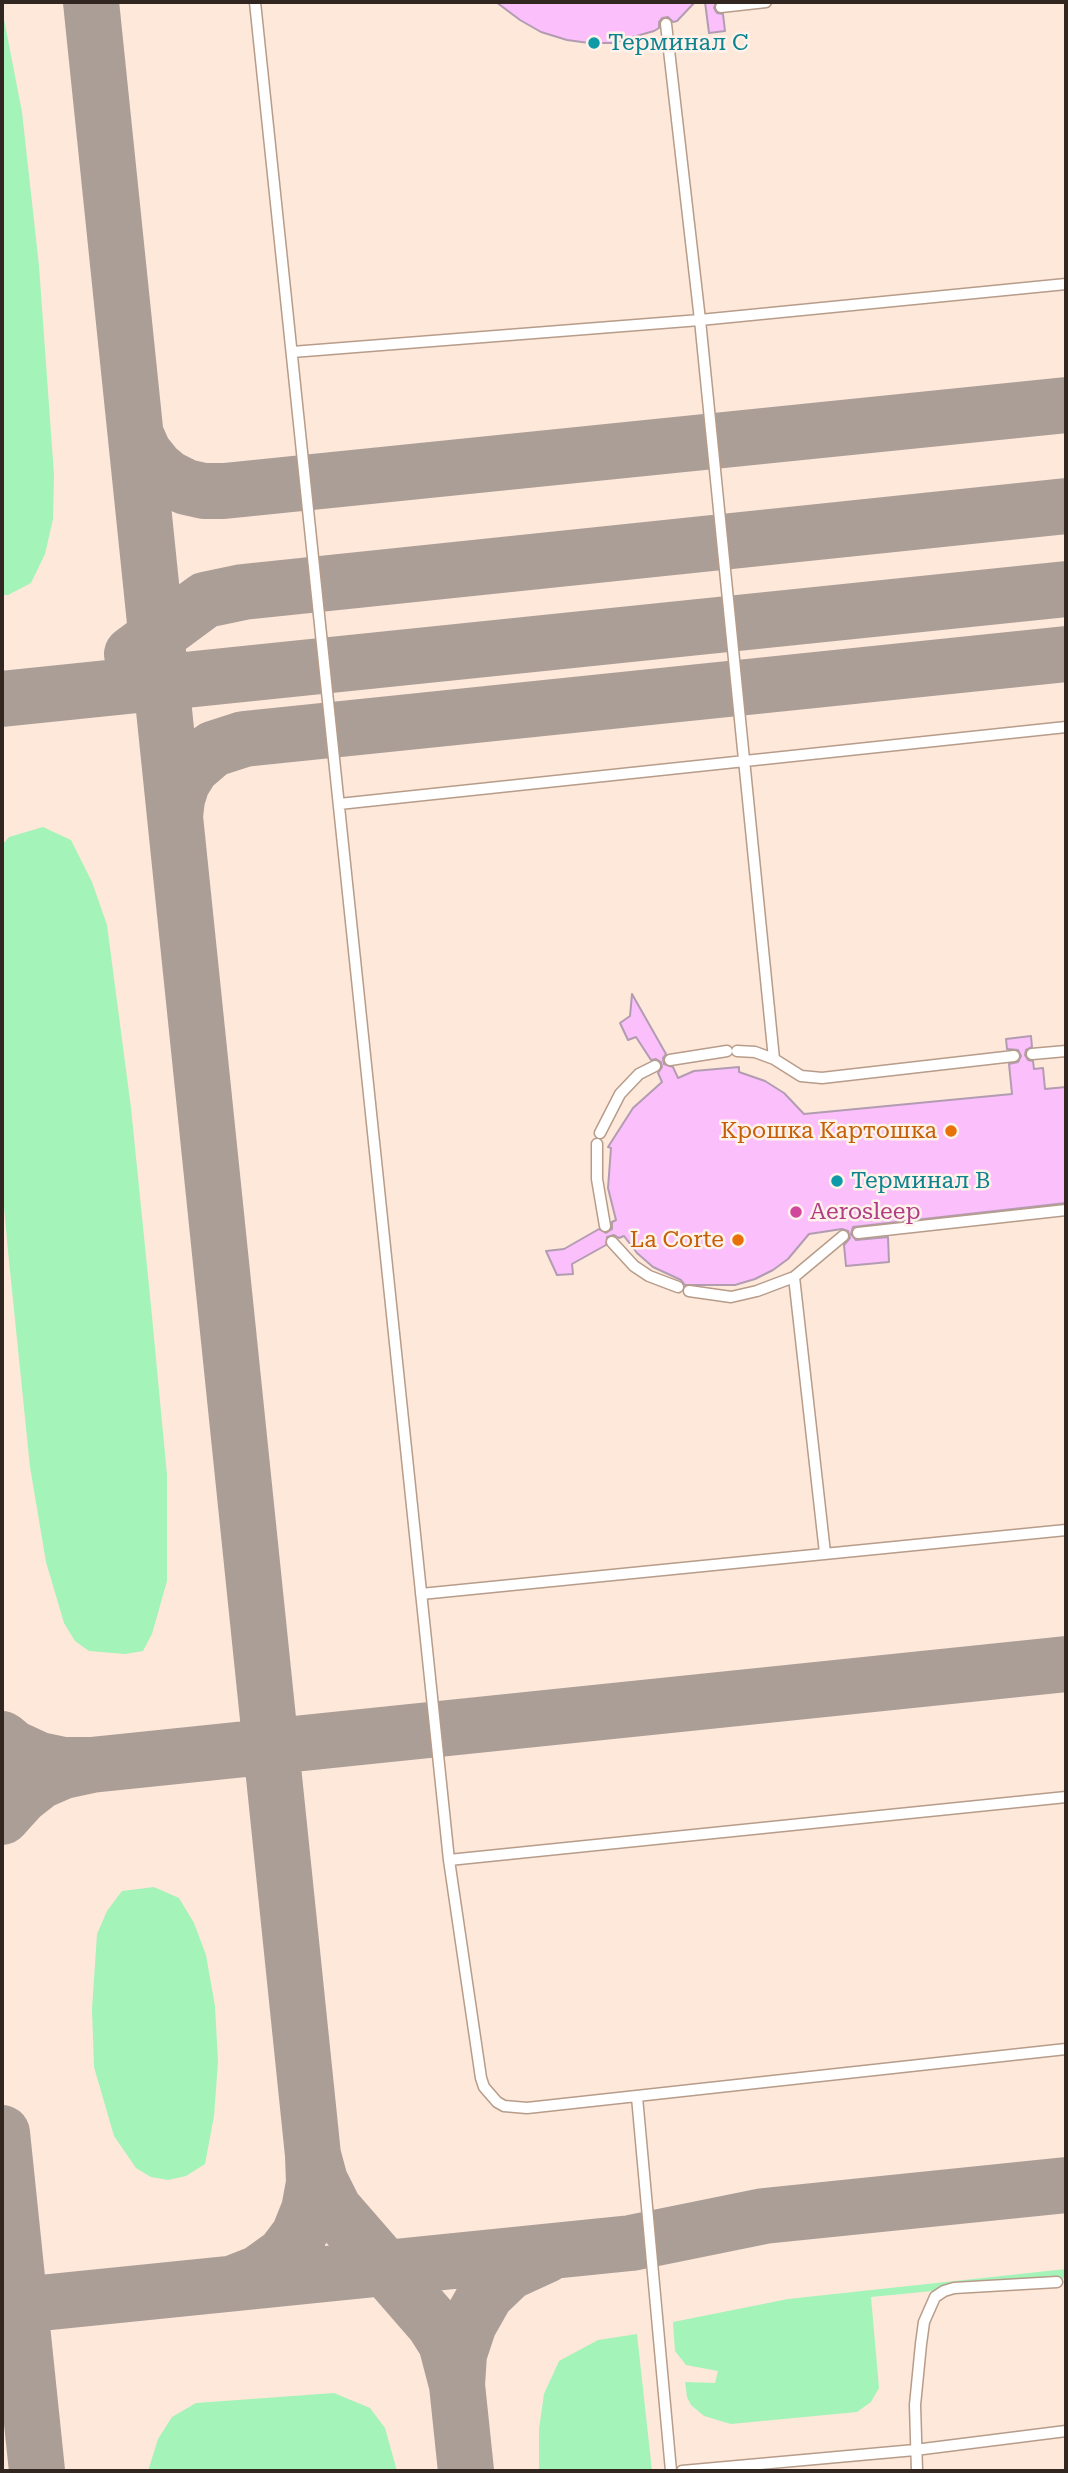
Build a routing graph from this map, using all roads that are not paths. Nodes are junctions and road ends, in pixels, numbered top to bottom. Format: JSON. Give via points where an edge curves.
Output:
{"nodes":[{"id":1,"x":255,"y":2,"type":"edge"},
{"id":2,"x":766,"y":2,"type":"edge"},
{"id":3,"x":721,"y":7,"type":"dead end"},
{"id":4,"x":666,"y":24,"type":"dead end"},
{"id":5,"x":1066,"y":284,"type":"edge"},
{"id":6,"x":699,"y":320,"type":"junction"},
{"id":7,"x":292,"y":352,"type":"junction"},
{"id":8,"x":1066,"y":727,"type":"edge"},
{"id":9,"x":743,"y":761,"type":"junction"},
{"id":10,"x":339,"y":803,"type":"junction"},
{"id":11,"x":1066,"y":1051,"type":"edge"},
{"id":12,"x":1032,"y":1054,"type":"dead end"},
{"id":13,"x":1014,"y":1056,"type":"dead end"},
{"id":14,"x":774,"y":1059,"type":"junction"},
{"id":15,"x":670,"y":1060,"type":"dead end"},
{"id":16,"x":655,"y":1066,"type":"dead end"},
{"id":17,"x":1066,"y":1210,"type":"edge"},
{"id":18,"x":605,"y":1226,"type":"dead end"},
{"id":19,"x":858,"y":1233,"type":"dead end"},
{"id":20,"x":843,"y":1236,"type":"dead end"},
{"id":21,"x":612,"y":1242,"type":"dead end"},
{"id":22,"x":794,"y":1277,"type":"junction"},
{"id":23,"x":678,"y":1287,"type":"dead end"},
{"id":24,"x":689,"y":1291,"type":"dead end"},
{"id":25,"x":1066,"y":1530,"type":"edge"},
{"id":26,"x":825,"y":1553,"type":"junction"},
{"id":27,"x":421,"y":1594,"type":"junction"},
{"id":28,"x":1066,"y":1797,"type":"edge"},
{"id":29,"x":449,"y":1860,"type":"junction"},
{"id":30,"x":1066,"y":2049,"type":"edge"},
{"id":31,"x":637,"y":2097,"type":"junction"},
{"id":32,"x":1057,"y":2282,"type":"dead end"},
{"id":33,"x":1066,"y":2431,"type":"edge"},
{"id":34,"x":915,"y":2450,"type":"junction"},
{"id":35,"x":671,"y":2471,"type":"edge"},
{"id":36,"x":682,"y":2471,"type":"edge"},
{"id":37,"x":917,"y":2471,"type":"edge"}],
"edges":[{"from":1,"to":7,"type":"lane"},
{"from":2,"to":3,"type":"lane"},
{"from":4,"to":6,"type":"lane"},
{"from":5,"to":6,"type":"lane"},
{"from":6,"to":7,"type":"lane"},
{"from":6,"to":9,"type":"lane"},
{"from":7,"to":10,"type":"lane"},
{"from":8,"to":9,"type":"lane"},
{"from":9,"to":10,"type":"lane"},
{"from":9,"to":14,"type":"lane"},
{"from":10,"to":27,"type":"lane"},
{"from":11,"to":12,"type":"lane"},
{"from":13,"to":14,"type":"lane","via":[[822,1078],[801,1076]]},
{"from":14,"to":15,"type":"lane","via":[[732,1051]]},
{"from":16,"to":18,"type":"lane","via":[[639,1074],[620,1094],[598,1139],[597,1179]]},
{"from":17,"to":19,"type":"lane"},
{"from":20,"to":22,"type":"lane"},
{"from":21,"to":23,"type":"lane","via":[[634,1266]]},
{"from":22,"to":24,"type":"lane","via":[[731,1297]]},
{"from":22,"to":26,"type":"lane"},
{"from":25,"to":26,"type":"lane"},
{"from":26,"to":27,"type":"lane"},
{"from":27,"to":29,"type":"lane"},
{"from":28,"to":29,"type":"lane"},
{"from":29,"to":31,"type":"lane","via":[[481,2078],[491,2096],[504,2106],[527,2108]]},
{"from":30,"to":31,"type":"lane"},
{"from":31,"to":35,"type":"lane"},
{"from":32,"to":34,"type":"lane","via":[[954,2288],[935,2297],[921,2344]]},
{"from":33,"to":34,"type":"lane"},
{"from":34,"to":36,"type":"lane"},
{"from":34,"to":37,"type":"lane"}]}
